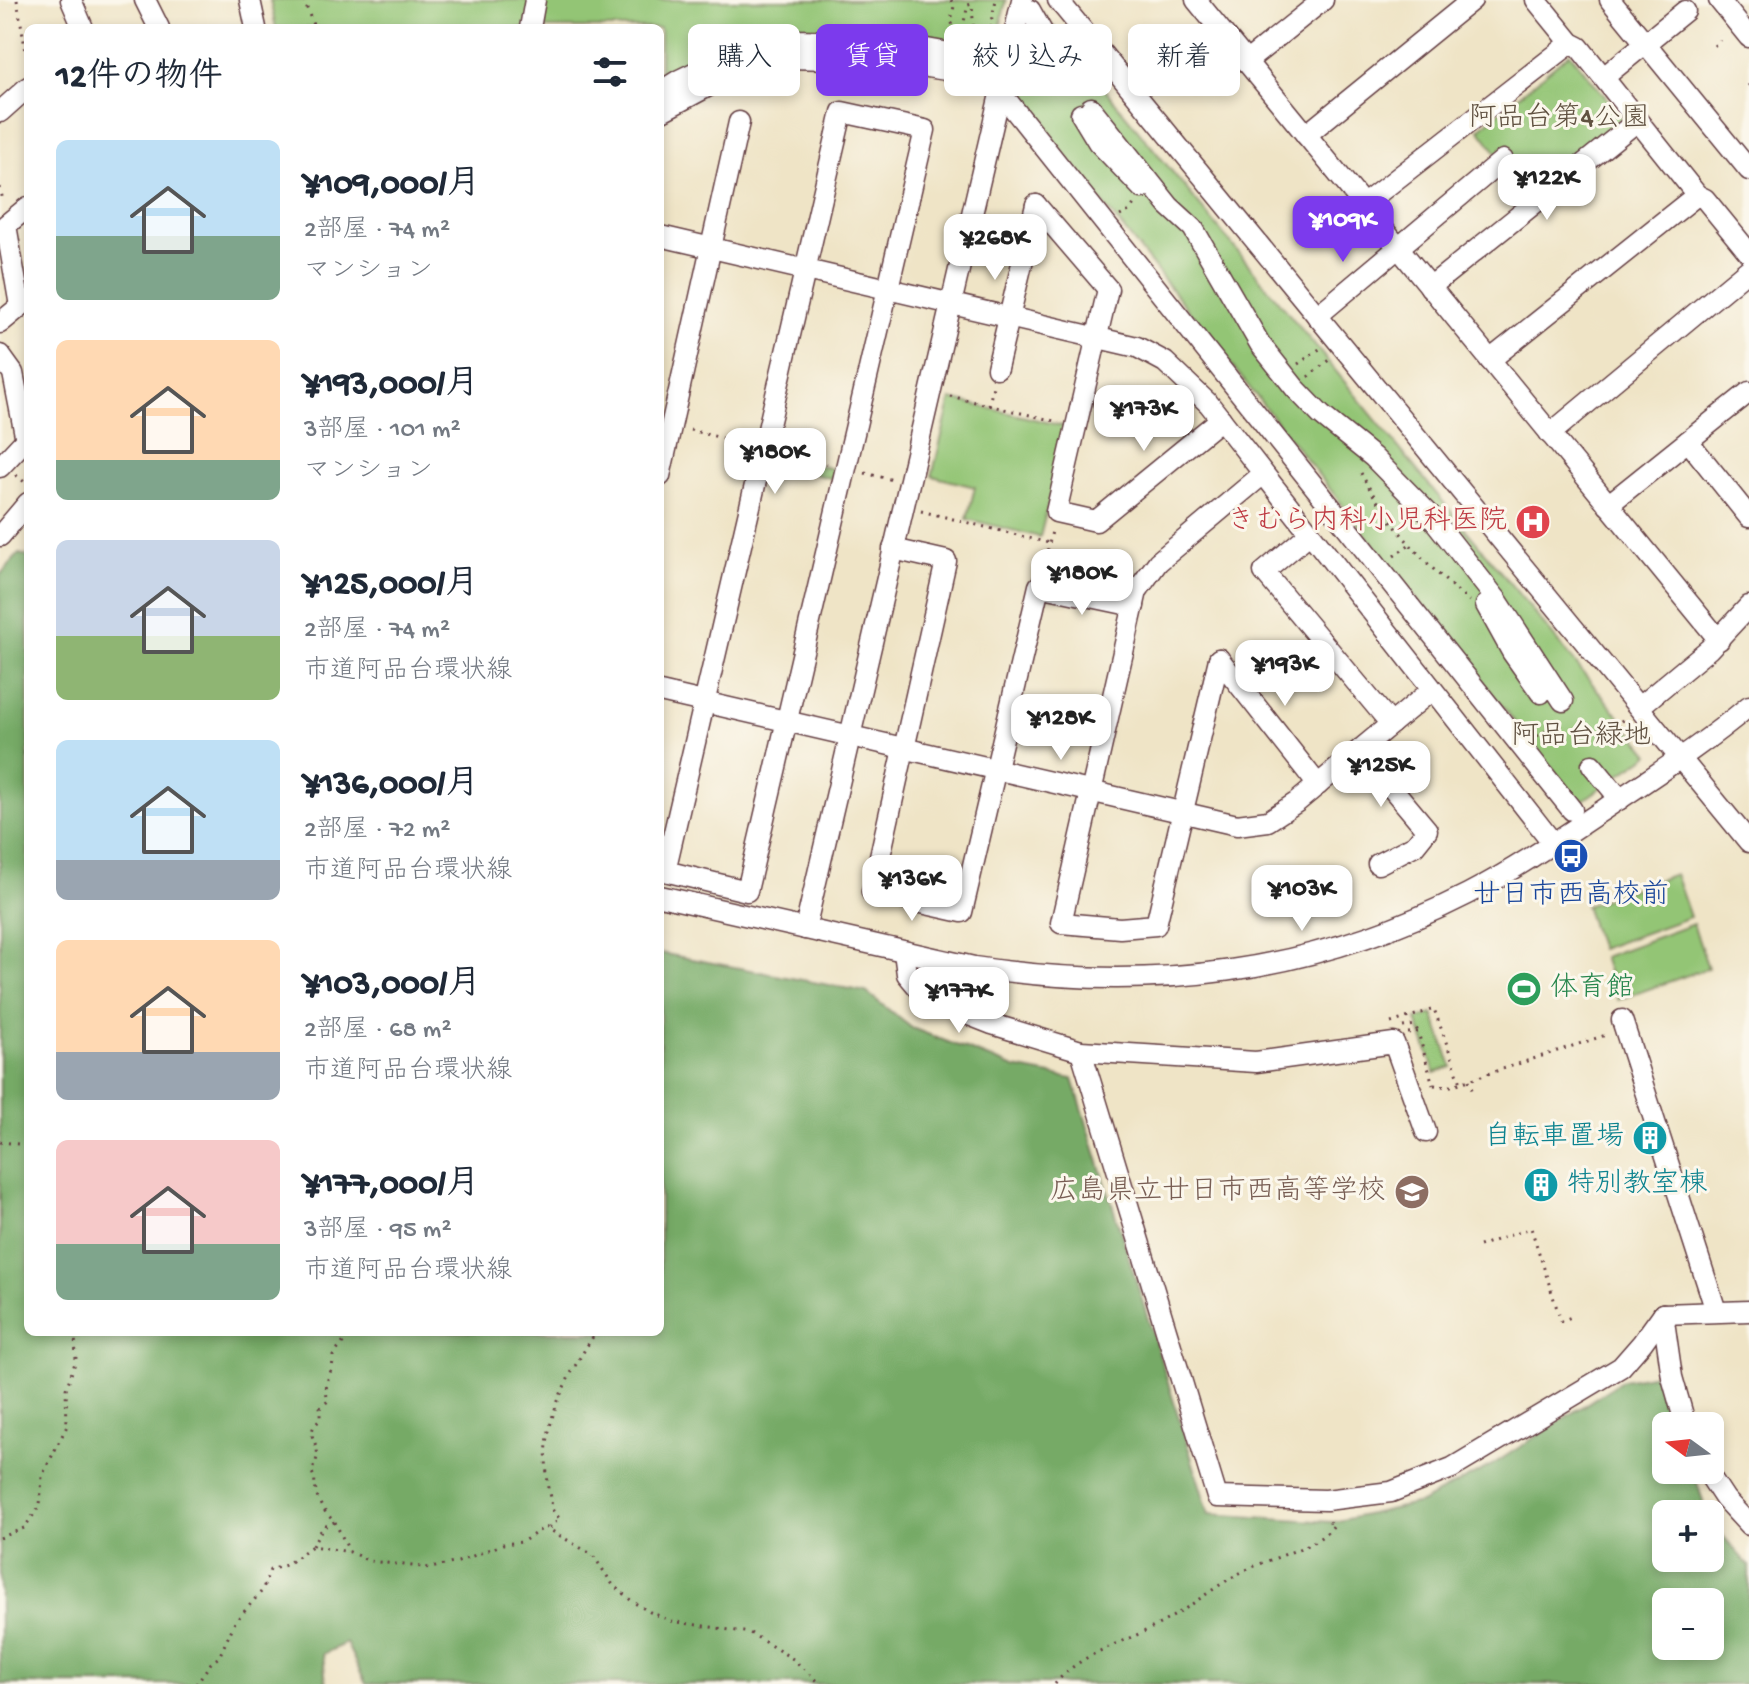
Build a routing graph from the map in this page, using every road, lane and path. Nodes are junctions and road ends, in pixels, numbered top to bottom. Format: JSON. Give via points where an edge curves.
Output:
{"nodes":[{"id":1,"x":17,"y":0,"type":"edge"},
{"id":2,"x":71,"y":0,"type":"edge"},
{"id":3,"x":145,"y":0,"type":"edge"},
{"id":4,"x":250,"y":0,"type":"edge"},
{"id":5,"x":304,"y":0,"type":"edge"},
{"id":6,"x":535,"y":0,"type":"edge"},
{"id":7,"x":951,"y":0,"type":"edge"},
{"id":8,"x":1058,"y":0,"type":"edge"},
{"id":9,"x":1196,"y":0,"type":"edge"},
{"id":10,"x":1323,"y":0,"type":"edge"},
{"id":11,"x":1472,"y":0,"type":"edge"},
{"id":12,"x":1536,"y":0,"type":"edge"},
{"id":13,"x":1610,"y":0,"type":"edge"},
{"id":14,"x":1719,"y":0,"type":"edge"},
{"id":15,"x":1022,"y":3,"type":"edge"},
{"id":16,"x":1685,"y":11,"type":"dead end"},
{"id":17,"x":81,"y":24,"type":"edge"},
{"id":18,"x":157,"y":24,"type":"edge"},
{"id":19,"x":255,"y":24,"type":"edge"},
{"id":20,"x":313,"y":24,"type":"edge"},
{"id":21,"x":531,"y":24,"type":"edge"},
{"id":22,"x":952,"y":24,"type":"edge"},
{"id":23,"x":963,"y":24,"type":"edge"},
{"id":24,"x":978,"y":24,"type":"edge"},
{"id":25,"x":1014,"y":24,"type":"edge"},
{"id":26,"x":1017,"y":24,"type":"edge"},
{"id":27,"x":1035,"y":24,"type":"edge"},
{"id":28,"x":1749,"y":37,"type":"edge"},
{"id":29,"x":1720,"y":40,"type":"dead end"},
{"id":30,"x":24,"y":41,"type":"edge"},
{"id":31,"x":944,"y":42,"type":"edge"},
{"id":32,"x":1571,"y":43,"type":"junction"},
{"id":33,"x":1645,"y":44,"type":"junction"},
{"id":34,"x":1714,"y":46,"type":"dead end"},
{"id":35,"x":1246,"y":62,"type":"junction"},
{"id":36,"x":944,"y":70,"type":"edge"},
{"id":37,"x":1604,"y":77,"type":"junction"},
{"id":38,"x":664,"y":89,"type":"edge"},
{"id":39,"x":24,"y":91,"type":"edge"},
{"id":40,"x":1000,"y":96,"type":"edge"},
{"id":41,"x":1009,"y":103,"type":"dead end"},
{"id":42,"x":664,"y":110,"type":"edge"},
{"id":43,"x":0,"y":112,"type":"edge"},
{"id":44,"x":739,"y":122,"type":"dead end"},
{"id":45,"x":1636,"y":122,"type":"junction"},
{"id":46,"x":1306,"y":135,"type":"junction"},
{"id":47,"x":1503,"y":160,"type":"dead end"},
{"id":48,"x":1749,"y":170,"type":"edge"},
{"id":49,"x":1143,"y":189,"type":"junction"},
{"id":50,"x":1697,"y":195,"type":"junction"},
{"id":51,"x":1363,"y":205,"type":"junction"},
{"id":52,"x":1169,"y":206,"type":"junction"},
{"id":53,"x":24,"y":210,"type":"edge"},
{"id":54,"x":1105,"y":224,"type":"junction"},
{"id":55,"x":664,"y":237,"type":"edge"},
{"id":56,"x":1397,"y":247,"type":"junction"},
{"id":57,"x":711,"y":248,"type":"junction"},
{"id":58,"x":1749,"y":253,"type":"edge"},
{"id":59,"x":1749,"y":269,"type":"edge"},
{"id":60,"x":805,"y":270,"type":"junction"},
{"id":61,"x":1430,"y":287,"type":"junction"},
{"id":62,"x":887,"y":289,"type":"junction"},
{"id":63,"x":24,"y":303,"type":"edge"},
{"id":64,"x":951,"y":304,"type":"junction"},
{"id":65,"x":1317,"y":316,"type":"junction"},
{"id":66,"x":1009,"y":317,"type":"junction"},
{"id":67,"x":0,"y":323,"type":"edge"},
{"id":68,"x":1098,"y":338,"type":"junction"},
{"id":69,"x":0,"y":355,"type":"edge"},
{"id":70,"x":1490,"y":360,"type":"junction"},
{"id":71,"x":20,"y":368,"type":"edge"},
{"id":72,"x":997,"y":368,"type":"dead end"},
{"id":73,"x":930,"y":391,"type":"junction"},
{"id":74,"x":1749,"y":392,"type":"edge"},
{"id":75,"x":24,"y":408,"type":"edge"},
{"id":76,"x":1221,"y":419,"type":"junction"},
{"id":77,"x":671,"y":426,"type":"junction"},
{"id":78,"x":1077,"y":427,"type":"junction"},
{"id":79,"x":1550,"y":434,"type":"junction"},
{"id":80,"x":24,"y":441,"type":"edge"},
{"id":81,"x":1688,"y":441,"type":"junction"},
{"id":82,"x":763,"y":448,"type":"junction"},
{"id":83,"x":797,"y":456,"type":"dead end"},
{"id":84,"x":664,"y":458,"type":"edge"},
{"id":85,"x":813,"y":461,"type":"dead end"},
{"id":86,"x":0,"y":467,"type":"edge"},
{"id":87,"x":1361,"y":473,"type":"dead end"},
{"id":88,"x":1262,"y":475,"type":"junction"},
{"id":89,"x":1608,"y":505,"type":"junction"},
{"id":90,"x":903,"y":506,"type":"junction"},
{"id":91,"x":24,"y":508,"type":"edge"},
{"id":92,"x":1056,"y":512,"type":"junction"},
{"id":93,"x":1749,"y":517,"type":"edge"},
{"id":94,"x":1309,"y":534,"type":"junction"},
{"id":95,"x":0,"y":536,"type":"edge"},
{"id":96,"x":1450,"y":539,"type":"junction"},
{"id":97,"x":1049,"y":543,"type":"junction"},
{"id":98,"x":1410,"y":544,"type":"junction"},
{"id":99,"x":893,"y":549,"type":"junction"},
{"id":100,"x":1388,"y":561,"type":"dead end"},
{"id":101,"x":1039,"y":586,"type":"junction"},
{"id":102,"x":1134,"y":606,"type":"junction"},
{"id":103,"x":1749,"y":606,"type":"edge"},
{"id":104,"x":1496,"y":623,"type":"junction"},
{"id":105,"x":1719,"y":640,"type":"junction"},
{"id":106,"x":1464,"y":675,"type":"junction"},
{"id":107,"x":664,"y":693,"type":"edge"},
{"id":108,"x":1434,"y":693,"type":"junction"},
{"id":109,"x":704,"y":702,"type":"junction"},
{"id":110,"x":1749,"y":706,"type":"edge"},
{"id":111,"x":1634,"y":711,"type":"junction"},
{"id":112,"x":1557,"y":712,"type":"junction"},
{"id":113,"x":787,"y":721,"type":"junction"},
{"id":114,"x":1391,"y":724,"type":"junction"},
{"id":115,"x":850,"y":735,"type":"junction"},
{"id":116,"x":1602,"y":736,"type":"dead end"},
{"id":117,"x":1530,"y":740,"type":"dead end"},
{"id":118,"x":904,"y":748,"type":"junction"},
{"id":119,"x":1360,"y":750,"type":"junction"},
{"id":120,"x":1681,"y":758,"type":"junction"},
{"id":121,"x":1592,"y":765,"type":"dead end"},
{"id":122,"x":996,"y":769,"type":"junction"},
{"id":123,"x":1318,"y":785,"type":"junction"},
{"id":124,"x":1091,"y":791,"type":"junction"},
{"id":125,"x":1620,"y":799,"type":"junction"},
{"id":126,"x":1572,"y":810,"type":"dead end"},
{"id":127,"x":1183,"y":812,"type":"junction"},
{"id":128,"x":1749,"y":842,"type":"edge"},
{"id":129,"x":1553,"y":843,"type":"junction"},
{"id":130,"x":1378,"y":864,"type":"dead end"},
{"id":131,"x":664,"y":897,"type":"edge"},
{"id":132,"x":805,"y":929,"type":"junction"},
{"id":133,"x":904,"y":952,"type":"junction"},
{"id":134,"x":1624,"y":1024,"type":"joint"},
{"id":135,"x":1418,"y":1032,"type":"dead end"},
{"id":136,"x":1081,"y":1051,"type":"junction"},
{"id":137,"x":1469,"y":1080,"type":"junction"},
{"id":138,"x":1461,"y":1083,"type":"junction"},
{"id":139,"x":1433,"y":1085,"type":"dead end"},
{"id":140,"x":1473,"y":1093,"type":"dead end"},
{"id":141,"x":1426,"y":1132,"type":"dead end"},
{"id":142,"x":0,"y":1142,"type":"edge"},
{"id":143,"x":24,"y":1145,"type":"edge"},
{"id":144,"x":1479,"y":1246,"type":"dead end"},
{"id":145,"x":1716,"y":1311,"type":"junction"},
{"id":146,"x":1749,"y":1311,"type":"edge"},
{"id":147,"x":1663,"y":1314,"type":"junction"},
{"id":148,"x":1571,"y":1317,"type":"dead end"},
{"id":149,"x":75,"y":1336,"type":"edge"},
{"id":150,"x":346,"y":1336,"type":"edge"},
{"id":151,"x":593,"y":1336,"type":"edge"},
{"id":152,"x":1682,"y":1412,"type":"edge"},
{"id":153,"x":1715,"y":1484,"type":"edge"},
{"id":154,"x":335,"y":1522,"type":"junction"},
{"id":155,"x":1329,"y":1522,"type":"dead end"},
{"id":156,"x":1749,"y":1525,"type":"edge"},
{"id":157,"x":549,"y":1528,"type":"junction"},
{"id":158,"x":0,"y":1538,"type":"edge"},
{"id":159,"x":312,"y":1546,"type":"junction"},
{"id":160,"x":350,"y":1552,"type":"junction"},
{"id":161,"x":196,"y":1684,"type":"edge"},
{"id":162,"x":821,"y":1684,"type":"edge"},
{"id":163,"x":1055,"y":1684,"type":"edge"}],
"edges":[{"from":1,"to":30,"type":"path"},
{"from":2,"to":17,"type":"street"},
{"from":3,"to":18,"type":"street"},
{"from":4,"to":19,"type":"street"},
{"from":5,"to":20,"type":"path"},
{"from":6,"to":21,"type":"street"},
{"from":7,"to":22,"type":"path"},
{"from":8,"to":65,"type":"street"},
{"from":9,"to":35,"type":"street"},
{"from":10,"to":35,"type":"street"},
{"from":11,"to":46,"type":"street"},
{"from":12,"to":32,"type":"street"},
{"from":13,"to":33,"type":"street"},
{"from":14,"to":28,"type":"street"},
{"from":15,"to":25,"type":"street"},
{"from":15,"to":26,"type":"street"},
{"from":15,"to":27,"type":"street"},
{"from":16,"to":33,"type":"street"},
{"from":23,"to":24,"type":"path","via":[[972,4]]},
{"from":29,"to":34,"type":"path"},
{"from":31,"to":38,"type":"street","via":[[780,40],[743,49]]},
{"from":32,"to":37,"type":"street"},
{"from":32,"to":51,"type":"street"},
{"from":33,"to":37,"type":"street"},
{"from":33,"to":48,"type":"street"},
{"from":35,"to":46,"type":"street"},
{"from":36,"to":42,"type":"street","via":[[883,60],[783,58],[720,80]]},
{"from":37,"to":45,"type":"street"},
{"from":39,"to":43,"type":"street"},
{"from":40,"to":64,"type":"street"},
{"from":41,"to":54,"type":"street"},
{"from":44,"to":57,"type":"street"},
{"from":45,"to":50,"type":"street"},
{"from":45,"to":61,"type":"street"},
{"from":46,"to":51,"type":"street"},
{"from":47,"to":56,"type":"street"},
{"from":49,"to":52,"type":"street"},
{"from":49,"to":52,"type":"street","via":[[1098,142],[1086,111]]},
{"from":49,"to":54,"type":"path","via":[[1129,211]]},
{"from":50,"to":58,"type":"street"},
{"from":50,"to":70,"type":"street"},
{"from":51,"to":56,"type":"street"},
{"from":52,"to":96,"type":"street","via":[[1193,228],[1260,344],[1295,388],[1373,457]]},
{"from":53,"to":63,"type":"street","via":[[6,225]]},
{"from":54,"to":106,"type":"street"},
{"from":55,"to":57,"type":"street"},
{"from":56,"to":61,"type":"street"},
{"from":56,"to":65,"type":"street"},
{"from":57,"to":60,"type":"street"},
{"from":57,"to":77,"type":"street"},
{"from":59,"to":79,"type":"street"},
{"from":60,"to":62,"type":"street"},
{"from":60,"to":62,"type":"street","via":[[842,112],[925,130]]},
{"from":60,"to":82,"type":"street"},
{"from":61,"to":70,"type":"street"},
{"from":62,"to":64,"type":"street"},
{"from":62,"to":113,"type":"street"},
{"from":63,"to":67,"type":"street"},
{"from":64,"to":66,"type":"street"},
{"from":64,"to":73,"type":"street"},
{"from":65,"to":111,"type":"street"},
{"from":66,"to":68,"type":"street"},
{"from":66,"to":68,"type":"street","via":[[1036,205],[1108,289]]},
{"from":66,"to":72,"type":"street"},
{"from":68,"to":76,"type":"street","via":[[1137,347],[1165,362]]},
{"from":68,"to":78,"type":"street"},
{"from":69,"to":71,"type":"street"},
{"from":70,"to":79,"type":"street"},
{"from":71,"to":75,"type":"street"},
{"from":73,"to":78,"type":"path"},
{"from":73,"to":90,"type":"street"},
{"from":74,"to":81,"type":"street"},
{"from":76,"to":88,"type":"street"},
{"from":76,"to":92,"type":"street","via":[[1096,521]]},
{"from":77,"to":82,"type":"path"},
{"from":77,"to":84,"type":"street"},
{"from":78,"to":92,"type":"street"},
{"from":79,"to":89,"type":"street"},
{"from":80,"to":86,"type":"street"},
{"from":81,"to":89,"type":"street"},
{"from":81,"to":93,"type":"street"},
{"from":82,"to":109,"type":"street"},
{"from":83,"to":85,"type":"path"},
{"from":87,"to":98,"type":"path"},
{"from":88,"to":94,"type":"street"},
{"from":88,"to":102,"type":"street","via":[[1158,562],[1137,591]]},
{"from":89,"to":105,"type":"street"},
{"from":90,"to":97,"type":"path"},
{"from":90,"to":99,"type":"street"},
{"from":91,"to":95,"type":"street"},
{"from":92,"to":97,"type":"path"},
{"from":94,"to":108,"type":"street"},
{"from":94,"to":114,"type":"street","via":[[1264,572]]},
{"from":96,"to":104,"type":"street"},
{"from":96,"to":112,"type":"street","via":[[1497,600]]},
{"from":97,"to":101,"type":"path"},
{"from":98,"to":100,"type":"path"},
{"from":98,"to":104,"type":"path","via":[[1444,581]]},
{"from":99,"to":115,"type":"street"},
{"from":99,"to":118,"type":"street","via":[[946,561]]},
{"from":101,"to":102,"type":"street"},
{"from":101,"to":122,"type":"street"},
{"from":102,"to":124,"type":"street"},
{"from":103,"to":105,"type":"street"},
{"from":104,"to":112,"type":"street"},
{"from":105,"to":111,"type":"street"},
{"from":106,"to":108,"type":"street"},
{"from":106,"to":126,"type":"street"},
{"from":107,"to":109,"type":"street"},
{"from":108,"to":114,"type":"street"},
{"from":108,"to":129,"type":"street"},
{"from":109,"to":113,"type":"street"},
{"from":109,"to":113,"type":"street","via":[[665,871],[747,891]]},
{"from":110,"to":120,"type":"street"},
{"from":111,"to":116,"type":"path"},
{"from":111,"to":120,"type":"street"},
{"from":112,"to":117,"type":"path"},
{"from":113,"to":115,"type":"street"},
{"from":114,"to":119,"type":"street"},
{"from":115,"to":118,"type":"street"},
{"from":115,"to":132,"type":"street"},
{"from":118,"to":122,"type":"street"},
{"from":118,"to":122,"type":"street","via":[[872,892],[962,912]]},
{"from":119,"to":123,"type":"street"},
{"from":119,"to":130,"type":"street","via":[[1427,830],[1415,845]]},
{"from":120,"to":125,"type":"street"},
{"from":120,"to":128,"type":"street"},
{"from":121,"to":125,"type":"street"},
{"from":122,"to":124,"type":"street"},
{"from":123,"to":127,"type":"street","via":[[1268,821],[1237,825]]},
{"from":123,"to":127,"type":"street","via":[[1219,659]]},
{"from":124,"to":127,"type":"street"},
{"from":124,"to":127,"type":"street","via":[[1061,923],[1156,925]]},
{"from":125,"to":129,"type":"street"},
{"from":129,"to":133,"type":"street","via":[[1468,894],[1387,930],[1314,953],[1227,971],[1075,979],[986,969]]},
{"from":131,"to":132,"type":"street"},
{"from":132,"to":133,"type":"street"},
{"from":133,"to":136,"type":"street","via":[[907,974],[928,999]]},
{"from":134,"to":137,"type":"path"},
{"from":134,"to":145,"type":"street"},
{"from":135,"to":138,"type":"path","via":[[1415,1025],[1386,1027],[1434,1009]]},
{"from":136,"to":141,"type":"street","via":[[1256,1062],[1394,1043]]},
{"from":136,"to":147,"type":"street","via":[[1217,1497],[1352,1497],[1391,1492],[1452,1468],[1621,1367]]},
{"from":137,"to":138,"type":"path"},
{"from":137,"to":140,"type":"path"},
{"from":138,"to":139,"type":"path"},
{"from":142,"to":143,"type":"path"},
{"from":144,"to":148,"type":"path","via":[[1531,1228],[1561,1321]]},
{"from":145,"to":146,"type":"street"},
{"from":145,"to":147,"type":"street"},
{"from":147,"to":152,"type":"street"},
{"from":149,"to":158,"type":"path","via":[[76,1360],[66,1389],[67,1426],[42,1476],[40,1506],[24,1528]]},
{"from":150,"to":154,"type":"path","via":[[326,1378],[328,1401],[310,1432],[318,1450],[311,1471],[315,1490]]},
{"from":151,"to":157,"type":"path","via":[[566,1379],[547,1431],[550,1510],[560,1519]]},
{"from":153,"to":156,"type":"street"},
{"from":154,"to":159,"type":"path","via":[[320,1531]]},
{"from":154,"to":160,"type":"path"},
{"from":155,"to":163,"type":"path","via":[[1334,1525],[1330,1531],[1246,1570],[1166,1621],[1067,1669]]},
{"from":157,"to":160,"type":"path","via":[[522,1542],[431,1568],[369,1561]]},
{"from":157,"to":162,"type":"path","via":[[593,1555],[613,1585],[641,1607],[671,1621],[750,1633]]},
{"from":159,"to":160,"type":"path"},
{"from":159,"to":161,"type":"path","via":[[270,1570],[262,1591],[235,1622],[219,1657]]}]}
